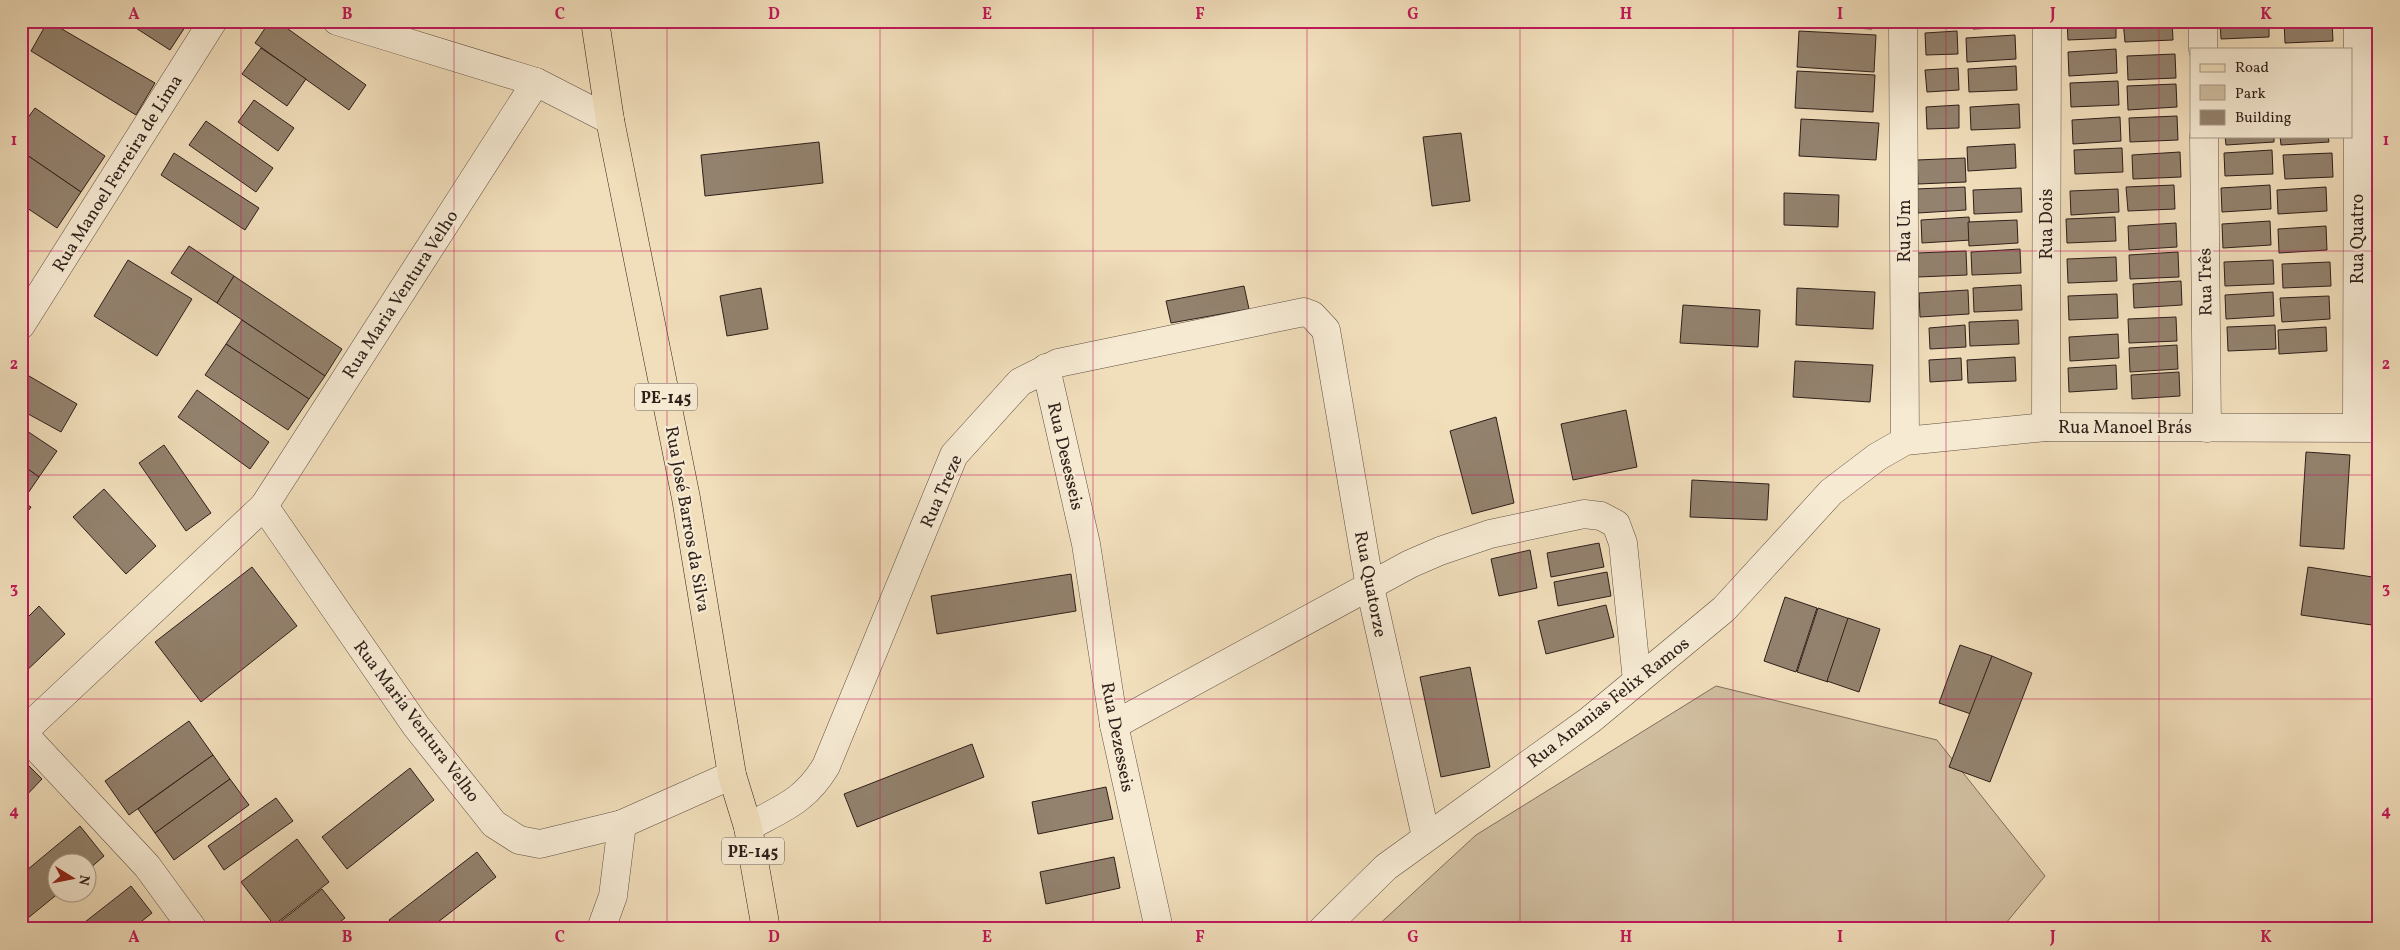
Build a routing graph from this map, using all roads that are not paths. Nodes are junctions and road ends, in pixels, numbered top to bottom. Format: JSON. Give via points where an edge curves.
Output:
{"nodes":[{"id":1,"x":213,"y":21,"type":"edge"},
{"id":2,"x":337,"y":21,"type":"edge"},
{"id":3,"x":594,"y":21,"type":"edge"},
{"id":4,"x":1903,"y":21,"type":"edge"},
{"id":5,"x":2047,"y":21,"type":"edge"},
{"id":6,"x":2202,"y":21,"type":"edge"},
{"id":7,"x":2358,"y":21,"type":"edge"},
{"id":8,"x":2203,"y":48,"type":"edge"},
{"id":9,"x":536,"y":82,"type":"junction"},
{"id":10,"x":610,"y":120,"type":"junction"},
{"id":11,"x":2204,"y":138,"type":"edge"},
{"id":12,"x":21,"y":325,"type":"edge"},
{"id":13,"x":1326,"y":330,"type":"joint"},
{"id":14,"x":1046,"y":368,"type":"junction"},
{"id":15,"x":2046,"y":427,"type":"junction"},
{"id":16,"x":2368,"y":427,"type":"edge"},
{"id":17,"x":2207,"y":428,"type":"junction"},
{"id":18,"x":1905,"y":442,"type":"junction"},
{"id":19,"x":1877,"y":457,"type":"joint"},
{"id":20,"x":264,"y":506,"type":"junction"},
{"id":21,"x":1086,"y":544,"type":"joint"},
{"id":22,"x":1370,"y":587,"type":"junction"},
{"id":23,"x":1637,"y":681,"type":"junction"},
{"id":24,"x":1114,"y":725,"type":"junction"},
{"id":25,"x":22,"y":732,"type":"edge"},
{"id":26,"x":732,"y":775,"type":"junction"},
{"id":27,"x":622,"y":824,"type":"junction"},
{"id":28,"x":748,"y":827,"type":"junction"},
{"id":29,"x":1426,"y":837,"type":"junction"},
{"id":30,"x":193,"y":929,"type":"edge"},
{"id":31,"x":600,"y":929,"type":"edge"},
{"id":32,"x":766,"y":929,"type":"edge"},
{"id":33,"x":1159,"y":929,"type":"edge"},
{"id":34,"x":1323,"y":929,"type":"edge"}],
"edges":[{"from":1,"to":12,"type":"street","name":"Rua Manoel Ferreira de Lima"},
{"from":2,"to":9,"type":"street"},
{"from":3,"to":10,"type":"main road","name":"Rua José Barros da Silva","number":"PE-145"},
{"from":4,"to":18,"type":"street","name":"Rua Um"},
{"from":5,"to":15,"type":"street","name":"Rua Dois"},
{"from":6,"to":8,"type":"street"},
{"from":7,"to":16,"type":"street","name":"Rua Quatro"},
{"from":9,"to":10,"type":"street"},
{"from":9,"to":20,"type":"street","name":"Rua Maria Ventura Velho"},
{"from":10,"to":26,"type":"main road","name":"Rua José Barros da Silva","number":"PE-145","via":[[686,498]]},
{"from":11,"to":17,"type":"street","name":"Rua Três"},
{"from":13,"to":14,"type":"street","name":"Rua Treze","via":[[1312,315],[1304,312],[1289,314]]},
{"from":13,"to":22,"type":"street","name":"Rua Quatorze"},
{"from":14,"to":21,"type":"street","name":"Rua Desesseis"},
{"from":14,"to":28,"type":"street","name":"Rua Treze","via":[[1020,382],[954,456],[826,766],[815,784],[797,801]]},
{"from":15,"to":17,"type":"street","name":"Rua Manoel Brás"},
{"from":15,"to":18,"type":"street","name":"Rua Manoel Brás"},
{"from":16,"to":17,"type":"street","name":"Rua Manoel Brás"},
{"from":18,"to":19,"type":"street","name":"Rua Manoel Brás"},
{"from":19,"to":23,"type":"street","name":"Rua Ananias Felix Ramos","via":[[1831,492],[1724,609]]},
{"from":20,"to":25,"type":"street","name":"Rua Maria Ventura Velho"},
{"from":20,"to":27,"type":"street","name":"Rua Maria Ventura Velho","via":[[416,726],[494,824],[519,840],[540,844]]},
{"from":21,"to":24,"type":"street","name":"Rua Dezesseis"},
{"from":22,"to":23,"type":"street","via":[[1410,564],[1490,534],[1584,514],[1601,516],[1616,524],[1623,542]]},
{"from":22,"to":24,"type":"street"},
{"from":22,"to":29,"type":"street","name":"Rua Quatorze"},
{"from":23,"to":29,"type":"street","name":"Rua Ananias Felix Ramos","via":[[1590,720]]},
{"from":24,"to":33,"type":"street","name":"Rua Dezesseis"},
{"from":25,"to":30,"type":"street","via":[[147,866]]},
{"from":26,"to":27,"type":"street","name":"Rua Maria Ventura Velho"},
{"from":26,"to":28,"type":"main road","name":"Rua José Barros da Silva","number":"PE-145"},
{"from":27,"to":31,"type":"street","via":[[612,896]]},
{"from":28,"to":32,"type":"main road","name":"Rua José Barros da Silva","number":"PE-145"},
{"from":29,"to":34,"type":"street","name":"Rua Ananias Felix Ramos","via":[[1386,867]]}]}
